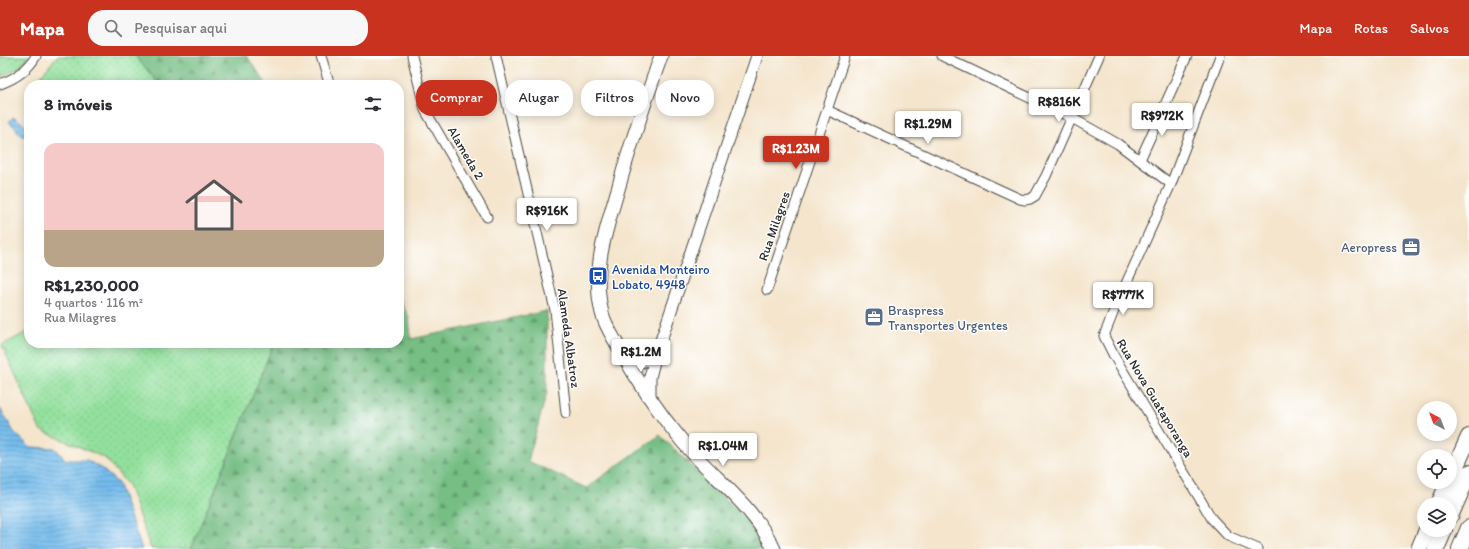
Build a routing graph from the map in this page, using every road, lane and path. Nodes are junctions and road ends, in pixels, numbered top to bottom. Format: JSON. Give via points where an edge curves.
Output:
{"nodes":[{"id":1,"x":36,"y":56,"type":"edge"},
{"id":2,"x":322,"y":56,"type":"edge"},
{"id":3,"x":412,"y":56,"type":"edge"},
{"id":4,"x":496,"y":56,"type":"edge"},
{"id":5,"x":661,"y":56,"type":"edge"},
{"id":6,"x":757,"y":56,"type":"edge"},
{"id":7,"x":845,"y":56,"type":"edge"},
{"id":8,"x":942,"y":56,"type":"edge"},
{"id":9,"x":1099,"y":56,"type":"edge"},
{"id":10,"x":1187,"y":56,"type":"edge"},
{"id":11,"x":1220,"y":56,"type":"edge"},
{"id":12,"x":328,"y":80,"type":"edge"},
{"id":13,"x":0,"y":84,"type":"edge"},
{"id":14,"x":827,"y":110,"type":"junction"},
{"id":15,"x":1072,"y":118,"type":"junction"},
{"id":16,"x":1140,"y":160,"type":"junction"},
{"id":17,"x":1171,"y":184,"type":"junction"},
{"id":18,"x":487,"y":217,"type":"dead end"},
{"id":19,"x":767,"y":290,"type":"dead end"},
{"id":20,"x":655,"y":358,"type":"junction"},
{"id":21,"x":625,"y":360,"type":"junction"},
{"id":22,"x":650,"y":398,"type":"junction"},
{"id":23,"x":566,"y":413,"type":"dead end"},
{"id":24,"x":1469,"y":437,"type":"edge"},
{"id":25,"x":1457,"y":464,"type":"edge"},
{"id":26,"x":1469,"y":473,"type":"edge"},
{"id":27,"x":1457,"y":500,"type":"edge"},
{"id":28,"x":1469,"y":528,"type":"edge"},
{"id":29,"x":1424,"y":537,"type":"edge"},
{"id":30,"x":1441,"y":537,"type":"edge"},
{"id":31,"x":774,"y":549,"type":"edge"},
{"id":32,"x":1258,"y":549,"type":"edge"},
{"id":33,"x":1419,"y":549,"type":"edge"},
{"id":34,"x":1436,"y":549,"type":"edge"},
{"id":35,"x":1460,"y":549,"type":"edge"}],
"edges":[{"from":1,"to":13,"type":"street","via":[[21,74]]},
{"from":2,"to":12,"type":"street"},
{"from":3,"to":18,"type":"street","name":"Alameda 2","via":[[425,110]]},
{"from":4,"to":23,"type":"street","name":"Alameda Albatroz","via":[[555,310]]},
{"from":5,"to":21,"type":"main road","via":[[631,142],[607,225],[598,276],[604,320]]},
{"from":6,"to":20,"type":"street"},
{"from":7,"to":14,"type":"street","name":"Rua Milagres"},
{"from":8,"to":15,"type":"street"},
{"from":9,"to":15,"type":"street"},
{"from":10,"to":16,"type":"street"},
{"from":11,"to":17,"type":"street","name":"Rua Nova Guataporanga"},
{"from":14,"to":15,"type":"street","via":[[1020,199],[1035,196]]},
{"from":14,"to":19,"type":"street","name":"Rua Milagres"},
{"from":15,"to":16,"type":"street","via":[[1118,144]]},
{"from":16,"to":17,"type":"street"},
{"from":17,"to":32,"type":"street","name":"Rua Nova Guataporanga","via":[[1104,336],[1212,519],[1228,536]]},
{"from":20,"to":21,"type":"street","via":[[640,362]]},
{"from":20,"to":22,"type":"street","via":[[650,377]]},
{"from":21,"to":22,"type":"main road"},
{"from":22,"to":31,"type":"main road","via":[[691,451],[753,515]]},
{"from":24,"to":25,"type":"highway"},
{"from":26,"to":27,"type":"highway"},
{"from":28,"to":35,"type":"highway"},
{"from":29,"to":33,"type":"highway"},
{"from":30,"to":34,"type":"highway"}]}
